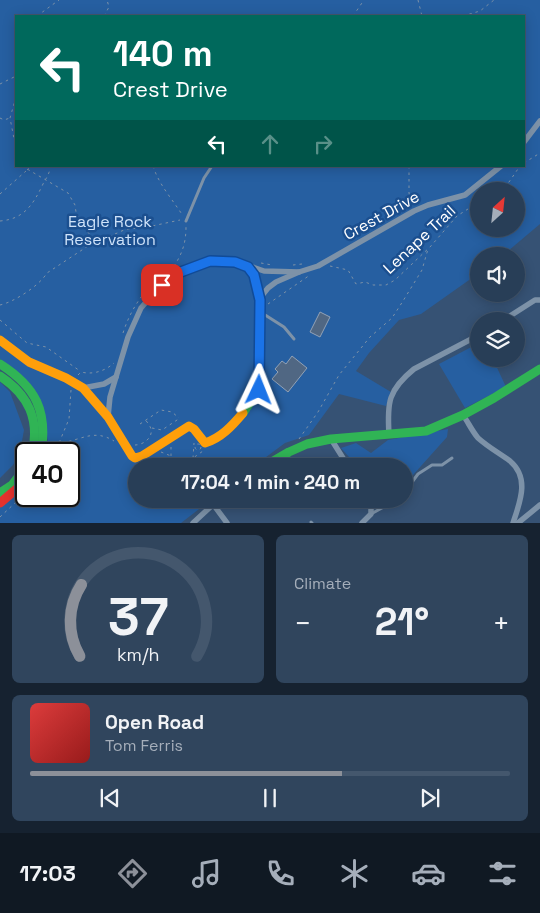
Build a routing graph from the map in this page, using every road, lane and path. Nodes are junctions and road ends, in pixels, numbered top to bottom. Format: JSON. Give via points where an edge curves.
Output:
{"nodes":[{"id":1,"x":52,"y":0,"type":"edge"},
{"id":2,"x":59,"y":0,"type":"edge"},
{"id":3,"x":107,"y":0,"type":"edge"},
{"id":4,"x":364,"y":0,"type":"edge"},
{"id":5,"x":418,"y":0,"type":"edge"},
{"id":6,"x":494,"y":0,"type":"edge"},
{"id":7,"x":53,"y":4,"type":"junction"},
{"id":8,"x":38,"y":15,"type":"edge"},
{"id":9,"x":105,"y":15,"type":"edge"},
{"id":10,"x":354,"y":15,"type":"edge"},
{"id":11,"x":422,"y":15,"type":"edge"},
{"id":12,"x":466,"y":15,"type":"edge"},
{"id":13,"x":15,"y":76,"type":"edge"},
{"id":14,"x":0,"y":84,"type":"edge"},
{"id":15,"x":15,"y":100,"type":"edge"},
{"id":16,"x":0,"y":118,"type":"edge"},
{"id":17,"x":10,"y":118,"type":"junction"},
{"id":18,"x":540,"y":121,"type":"edge"},
{"id":19,"x":525,"y":141,"type":"edge"},
{"id":20,"x":15,"y":144,"type":"edge"},
{"id":21,"x":540,"y":153,"type":"edge"},
{"id":22,"x":525,"y":162,"type":"edge"},
{"id":23,"x":23,"y":167,"type":"edge"},
{"id":24,"x":31,"y":167,"type":"edge"},
{"id":25,"x":50,"y":167,"type":"edge"},
{"id":26,"x":153,"y":167,"type":"edge"},
{"id":27,"x":211,"y":167,"type":"edge"},
{"id":28,"x":409,"y":167,"type":"edge"},
{"id":29,"x":499,"y":167,"type":"edge"},
{"id":30,"x":519,"y":167,"type":"edge"},
{"id":31,"x":27,"y":170,"type":"junction"},
{"id":32,"x":46,"y":179,"type":"junction"},
{"id":33,"x":509,"y":182,"type":"edge"},
{"id":34,"x":0,"y":194,"type":"edge"},
{"id":35,"x":470,"y":208,"type":"edge"},
{"id":36,"x":414,"y":211,"type":"junction"},
{"id":37,"x":0,"y":221,"type":"edge"},
{"id":38,"x":186,"y":221,"type":"junction"},
{"id":39,"x":95,"y":242,"type":"junction"},
{"id":40,"x":428,"y":249,"type":"junction"},
{"id":41,"x":306,"y":263,"type":"dead end"},
{"id":42,"x":252,"y":264,"type":"junction"},
{"id":43,"x":322,"y":264,"type":"junction"},
{"id":44,"x":277,"y":265,"type":"dead end"},
{"id":45,"x":291,"y":265,"type":"dead end"},
{"id":46,"x":180,"y":266,"type":"dead end"},
{"id":47,"x":172,"y":269,"type":"junction"},
{"id":48,"x":299,"y":272,"type":"junction"},
{"id":49,"x":310,"y":275,"type":"dead end"},
{"id":50,"x":540,"y":300,"type":"edge"},
{"id":51,"x":0,"y":305,"type":"edge"},
{"id":52,"x":261,"y":306,"type":"junction"},
{"id":53,"x":516,"y":312,"type":"edge"},
{"id":54,"x":0,"y":320,"type":"edge"},
{"id":55,"x":121,"y":338,"type":"dead end"},
{"id":56,"x":294,"y":339,"type":"dead end"},
{"id":57,"x":0,"y":340,"type":"edge"},
{"id":58,"x":470,"y":341,"type":"edge"},
{"id":59,"x":116,"y":358,"type":"dead end"},
{"id":60,"x":0,"y":364,"type":"edge"},
{"id":61,"x":540,"y":369,"type":"edge"},
{"id":62,"x":80,"y":372,"type":"junction"},
{"id":63,"x":117,"y":375,"type":"junction"},
{"id":64,"x":0,"y":376,"type":"edge"},
{"id":65,"x":73,"y":382,"type":"junction"},
{"id":66,"x":83,"y":388,"type":"junction"},
{"id":67,"x":463,"y":415,"type":"junction"},
{"id":68,"x":108,"y":417,"type":"junction"},
{"id":69,"x":145,"y":419,"type":"junction"},
{"id":70,"x":140,"y":424,"type":"dead end"},
{"id":71,"x":151,"y":428,"type":"junction"},
{"id":72,"x":390,"y":434,"type":"junction"},
{"id":73,"x":196,"y":438,"type":"dead end"},
{"id":74,"x":331,"y":439,"type":"junction"},
{"id":75,"x":36,"y":442,"type":"edge"},
{"id":76,"x":43,"y":442,"type":"edge"},
{"id":77,"x":59,"y":442,"type":"edge"},
{"id":78,"x":64,"y":442,"type":"edge"},
{"id":79,"x":171,"y":445,"type":"dead end"},
{"id":80,"x":123,"y":446,"type":"junction"},
{"id":81,"x":209,"y":447,"type":"dead end"},
{"id":82,"x":193,"y":450,"type":"junction"},
{"id":83,"x":200,"y":450,"type":"dead end"},
{"id":84,"x":291,"y":451,"type":"junction"},
{"id":85,"x":157,"y":452,"type":"dead end"},
{"id":86,"x":201,"y":452,"type":"junction"},
{"id":87,"x":198,"y":455,"type":"junction"},
{"id":88,"x":171,"y":456,"type":"joint"},
{"id":89,"x":193,"y":458,"type":"joint"},
{"id":90,"x":279,"y":458,"type":"edge"},
{"id":91,"x":343,"y":458,"type":"edge"},
{"id":92,"x":452,"y":458,"type":"dead end"},
{"id":93,"x":15,"y":481,"type":"edge"},
{"id":94,"x":413,"y":481,"type":"edge"},
{"id":95,"x":15,"y":490,"type":"edge"},
{"id":96,"x":0,"y":493,"type":"edge"},
{"id":97,"x":0,"y":503,"type":"edge"},
{"id":98,"x":15,"y":503,"type":"edge"},
{"id":99,"x":540,"y":505,"type":"edge"},
{"id":100,"x":209,"y":508,"type":"edge"},
{"id":101,"x":216,"y":508,"type":"edge"},
{"id":102,"x":371,"y":508,"type":"edge"},
{"id":103,"x":382,"y":508,"type":"edge"},
{"id":104,"x":371,"y":514,"type":"junction"},
{"id":105,"x":0,"y":516,"type":"edge"},
{"id":106,"x":193,"y":523,"type":"edge"},
{"id":107,"x":227,"y":523,"type":"edge"},
{"id":108,"x":362,"y":523,"type":"edge"},
{"id":109,"x":513,"y":523,"type":"edge"},
{"id":110,"x":518,"y":523,"type":"edge"}],
"edges":[{"from":1,"to":7,"type":"path"},
{"from":2,"to":7,"type":"path"},
{"from":3,"to":9,"type":"path","via":[[109,8]]},
{"from":4,"to":10,"type":"path"},
{"from":5,"to":11,"type":"path"},
{"from":6,"to":12,"type":"path","via":[[480,11]]},
{"from":7,"to":8,"type":"path"},
{"from":13,"to":14,"type":"path"},
{"from":15,"to":17,"type":"path"},
{"from":16,"to":17,"type":"path"},
{"from":17,"to":20,"type":"path"},
{"from":18,"to":19,"type":"street"},
{"from":21,"to":22,"type":"path"},
{"from":23,"to":31,"type":"path"},
{"from":24,"to":31,"type":"path"},
{"from":25,"to":32,"type":"path"},
{"from":26,"to":38,"type":"path"},
{"from":27,"to":38,"type":"lane"},
{"from":28,"to":36,"type":"path"},
{"from":29,"to":36,"type":"street","name":"Crest Drive","via":[[465,195]]},
{"from":30,"to":33,"type":"path"},
{"from":31,"to":32,"type":"path"},
{"from":31,"to":34,"type":"path"},
{"from":32,"to":37,"type":"path","via":[[38,196],[24,213],[14,220]]},
{"from":32,"to":39,"type":"path","via":[[70,196],[83,226]]},
{"from":35,"to":40,"type":"path","name":"Lenape Trail","via":[[457,216]]},
{"from":36,"to":43,"type":"street","name":"Crest Drive"},
{"from":38,"to":39,"type":"path","via":[[124,230]]},
{"from":38,"to":47,"type":"path","via":[[184,247]]},
{"from":39,"to":51,"type":"path","via":[[47,273],[21,296]]},
{"from":40,"to":43,"type":"path","name":"Lenape Trail","via":[[396,280],[386,285],[356,284],[348,270]]},
{"from":40,"to":84,"type":"path","via":[[422,270],[392,318],[370,337],[339,375]]},
{"from":41,"to":45,"type":"path"},
{"from":42,"to":44,"type":"path"},
{"from":42,"to":48,"type":"street","name":"Crest Drive","via":[[264,271]]},
{"from":42,"to":52,"type":"street"},
{"from":42,"to":63,"type":"street","name":"Crest Drive","via":[[210,261],[178,273],[162,285],[147,300],[134,322]]},
{"from":43,"to":48,"type":"street","name":"Crest Drive"},
{"from":46,"to":47,"type":"path"},
{"from":47,"to":55,"type":"path","via":[[153,282],[141,296]]},
{"from":48,"to":52,"type":"street","name":"Crest Drive","via":[[268,288]]},
{"from":49,"to":52,"type":"path"},
{"from":50,"to":53,"type":"street"},
{"from":52,"to":56,"type":"lane","via":[[265,314],[284,327]]},
{"from":52,"to":80,"type":"street","via":[[259,390],[243,414],[205,443],[189,426],[138,458]]},
{"from":54,"to":62,"type":"path","via":[[27,343],[46,347]]},
{"from":57,"to":65,"type":"street","via":[[29,362]]},
{"from":58,"to":72,"type":"street","via":[[405,376],[391,396],[388,408]]},
{"from":59,"to":62,"type":"path","via":[[114,364],[99,372]]},
{"from":60,"to":76,"type":"street","via":[[32,390],[44,418]]},
{"from":61,"to":67,"type":"street"},
{"from":62,"to":65,"type":"path"},
{"from":63,"to":66,"type":"street","via":[[104,384]]},
{"from":63,"to":68,"type":"street","name":"Crest Drive"},
{"from":64,"to":75,"type":"street","via":[[22,393],[32,410]]},
{"from":65,"to":66,"type":"street"},
{"from":65,"to":77,"type":"path","via":[[69,419]]},
{"from":66,"to":68,"type":"street"},
{"from":67,"to":72,"type":"street","via":[[426,431]]},
{"from":67,"to":109,"type":"street","via":[[477,436],[518,471],[522,480],[521,500]]},
{"from":68,"to":80,"type":"street"},
{"from":69,"to":70,"type":"path"},
{"from":69,"to":71,"type":"path"},
{"from":69,"to":71,"type":"path","via":[[163,410],[179,418],[162,430]]},
{"from":71,"to":80,"type":"path","via":[[149,439],[140,445]]},
{"from":72,"to":74,"type":"street"},
{"from":73,"to":82,"type":"path"},
{"from":74,"to":84,"type":"street"},
{"from":74,"to":91,"type":"street"},
{"from":78,"to":80,"type":"path","via":[[105,435]]},
{"from":79,"to":88,"type":"path"},
{"from":81,"to":86,"type":"path"},
{"from":82,"to":87,"type":"path"},
{"from":82,"to":89,"type":"path"},
{"from":83,"to":86,"type":"path"},
{"from":84,"to":90,"type":"street"},
{"from":85,"to":88,"type":"path"},
{"from":86,"to":87,"type":"path"},
{"from":87,"to":89,"type":"path"},
{"from":92,"to":94,"type":"lane","via":[[432,465]]},
{"from":93,"to":96,"type":"street"},
{"from":95,"to":97,"type":"street"},
{"from":98,"to":105,"type":"path"},
{"from":99,"to":110,"type":"street"},
{"from":100,"to":106,"type":"street"},
{"from":101,"to":107,"type":"street"},
{"from":102,"to":104,"type":"street"},
{"from":103,"to":104,"type":"lane"},
{"from":104,"to":108,"type":"street"}]}
